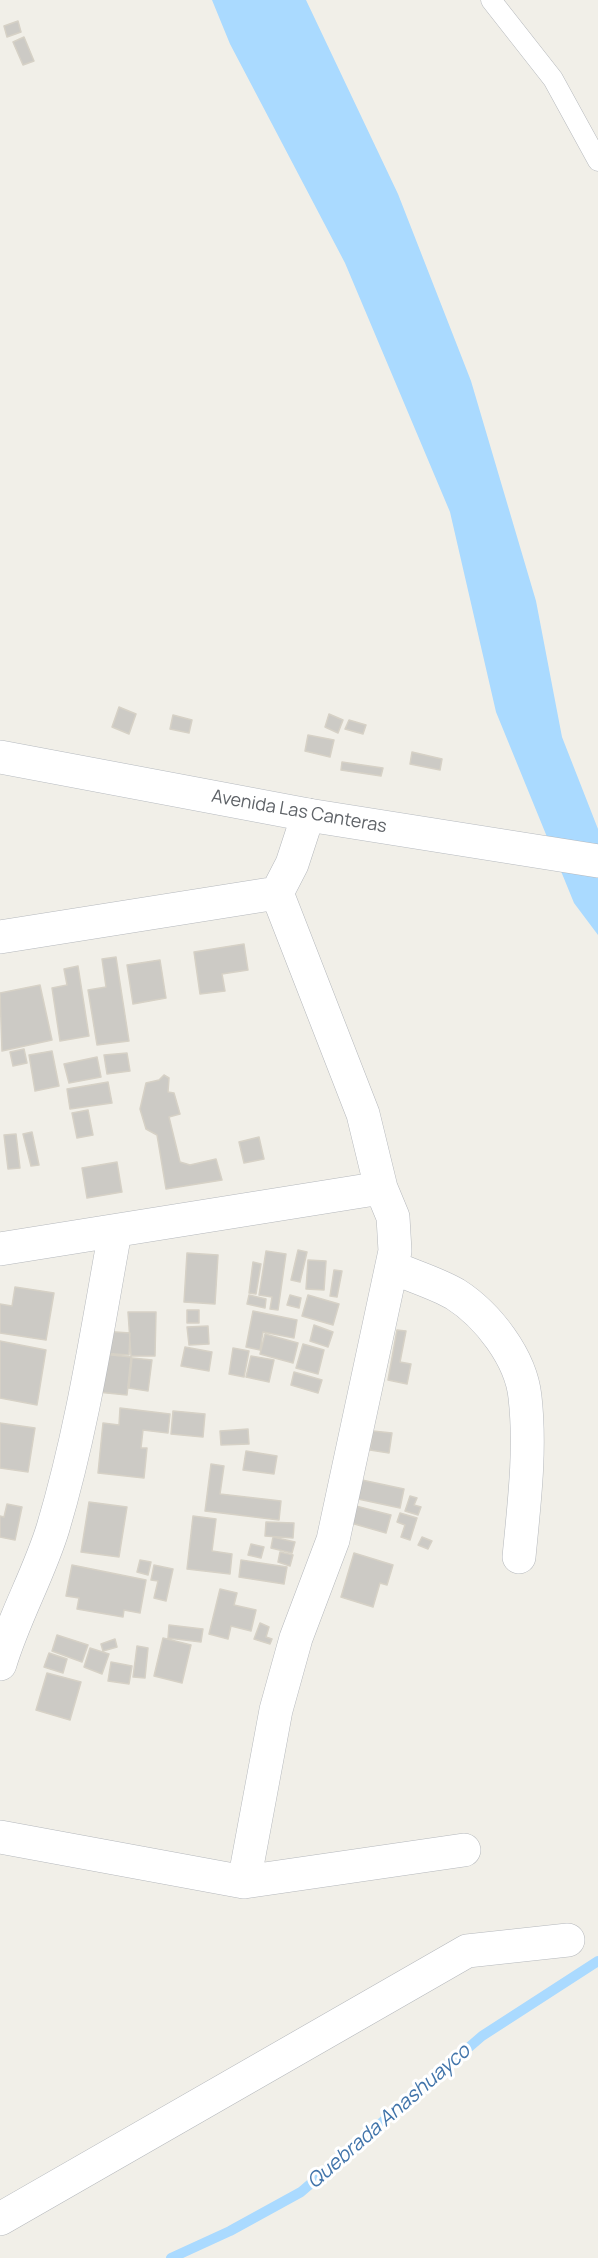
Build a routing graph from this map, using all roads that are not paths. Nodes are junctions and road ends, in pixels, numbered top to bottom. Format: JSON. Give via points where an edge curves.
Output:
{"nodes":[{"id":1,"x":491,"y":0,"type":"edge"},
{"id":2,"x":598,"y":161,"type":"edge"},
{"id":3,"x":0,"y":757,"type":"edge"},
{"id":4,"x":308,"y":815,"type":"junction"},
{"id":5,"x":598,"y":861,"type":"edge"},
{"id":6,"x":277,"y":893,"type":"junction"},
{"id":7,"x":0,"y":937,"type":"edge"},
{"id":8,"x":381,"y":1188,"type":"junction"},
{"id":9,"x":115,"y":1232,"type":"junction"},
{"id":10,"x":0,"y":1249,"type":"edge"},
{"id":11,"x":392,"y":1267,"type":"junction"},
{"id":12,"x":519,"y":1557,"type":"dead end"},
{"id":13,"x":0,"y":1664,"type":"edge"},
{"id":14,"x":0,"y":1837,"type":"edge"},
{"id":15,"x":464,"y":1850,"type":"dead end"},
{"id":16,"x":244,"y":1882,"type":"junction"},
{"id":17,"x":568,"y":1941,"type":"dead end"},
{"id":18,"x":0,"y":2219,"type":"edge"}],
"edges":[{"from":1,"to":2,"type":"lane","via":[[553,79]]},
{"from":3,"to":4,"type":"street","name":"Avenida Las Canteras"},
{"from":4,"to":5,"type":"street","name":"Avenida Las Canteras"},
{"from":4,"to":6,"type":"street","via":[[292,864]]},
{"from":6,"to":7,"type":"street"},
{"from":6,"to":8,"type":"street","via":[[363,1114]]},
{"from":8,"to":9,"type":"street"},
{"from":8,"to":11,"type":"street","via":[[393,1217]]},
{"from":9,"to":10,"type":"street"},
{"from":9,"to":13,"type":"street","via":[[82,1416],[53,1530],[9,1633]]},
{"from":11,"to":12,"type":"street","via":[[455,1294],[485,1319],[515,1361],[525,1396],[526,1468]]},
{"from":11,"to":16,"type":"street","via":[[333,1540],[296,1638],[276,1710]]},
{"from":14,"to":16,"type":"street"},
{"from":15,"to":16,"type":"street"},
{"from":17,"to":18,"type":"street","via":[[467,1951]]}]}
